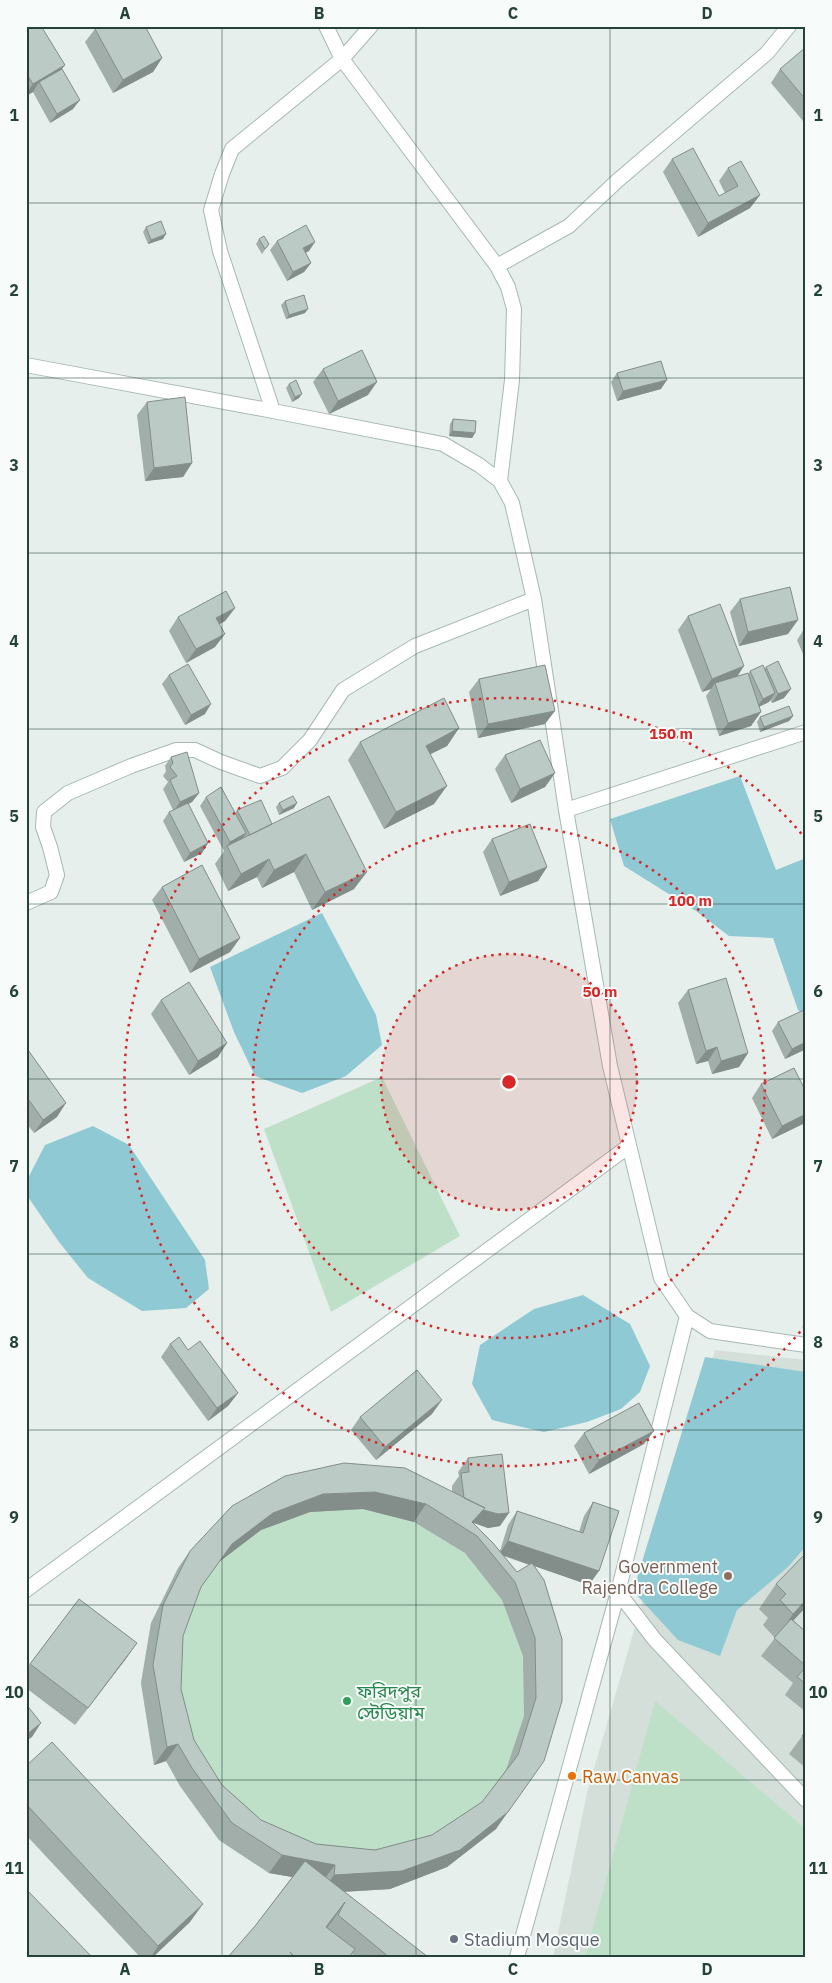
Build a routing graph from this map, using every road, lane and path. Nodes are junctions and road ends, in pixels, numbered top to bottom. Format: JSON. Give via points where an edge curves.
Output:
{"nodes":[{"id":1,"x":326,"y":26,"type":"edge"},
{"id":2,"x":371,"y":26,"type":"edge"},
{"id":3,"x":789,"y":26,"type":"edge"},
{"id":4,"x":342,"y":59,"type":"junction"},
{"id":5,"x":497,"y":266,"type":"junction"},
{"id":6,"x":26,"y":365,"type":"edge"},
{"id":7,"x":273,"y":410,"type":"junction"},
{"id":8,"x":500,"y":481,"type":"junction"},
{"id":9,"x":534,"y":599,"type":"junction"},
{"id":10,"x":806,"y":732,"type":"edge"},
{"id":11,"x":566,"y":810,"type":"junction"},
{"id":12,"x":26,"y":903,"type":"edge"},
{"id":13,"x":629,"y":1146,"type":"junction"},
{"id":14,"x":687,"y":1316,"type":"junction"},
{"id":15,"x":806,"y":1345,"type":"edge"},
{"id":16,"x":26,"y":1590,"type":"edge"},
{"id":17,"x":618,"y":1592,"type":"junction"},
{"id":18,"x":806,"y":1800,"type":"edge"},
{"id":19,"x":517,"y":1957,"type":"edge"}],
"edges":[{"from":1,"to":4,"type":"street"},
{"from":2,"to":4,"type":"street"},
{"from":3,"to":5,"type":"street","via":[[767,54],[616,180],[569,226]]},
{"from":4,"to":5,"type":"street"},
{"from":4,"to":7,"type":"street","via":[[232,149],[211,210],[220,252]]},
{"from":5,"to":8,"type":"street","via":[[508,287],[514,309],[512,380]]},
{"from":6,"to":7,"type":"street"},
{"from":7,"to":8,"type":"street","via":[[443,444]]},
{"from":8,"to":9,"type":"street","via":[[512,504]]},
{"from":9,"to":11,"type":"street"},
{"from":9,"to":12,"type":"street","via":[[415,646],[344,690],[310,740],[282,768],[260,776],[195,750],[176,750],[68,793],[44,812],[43,827],[57,875],[50,892]]},
{"from":10,"to":11,"type":"street"},
{"from":11,"to":13,"type":"street","via":[[610,1066]]},
{"from":13,"to":14,"type":"street","via":[[661,1278]]},
{"from":13,"to":16,"type":"street"},
{"from":14,"to":15,"type":"street","via":[[710,1331]]},
{"from":14,"to":17,"type":"street"},
{"from":17,"to":18,"type":"street","via":[[655,1640]]},
{"from":17,"to":19,"type":"street"}]}
